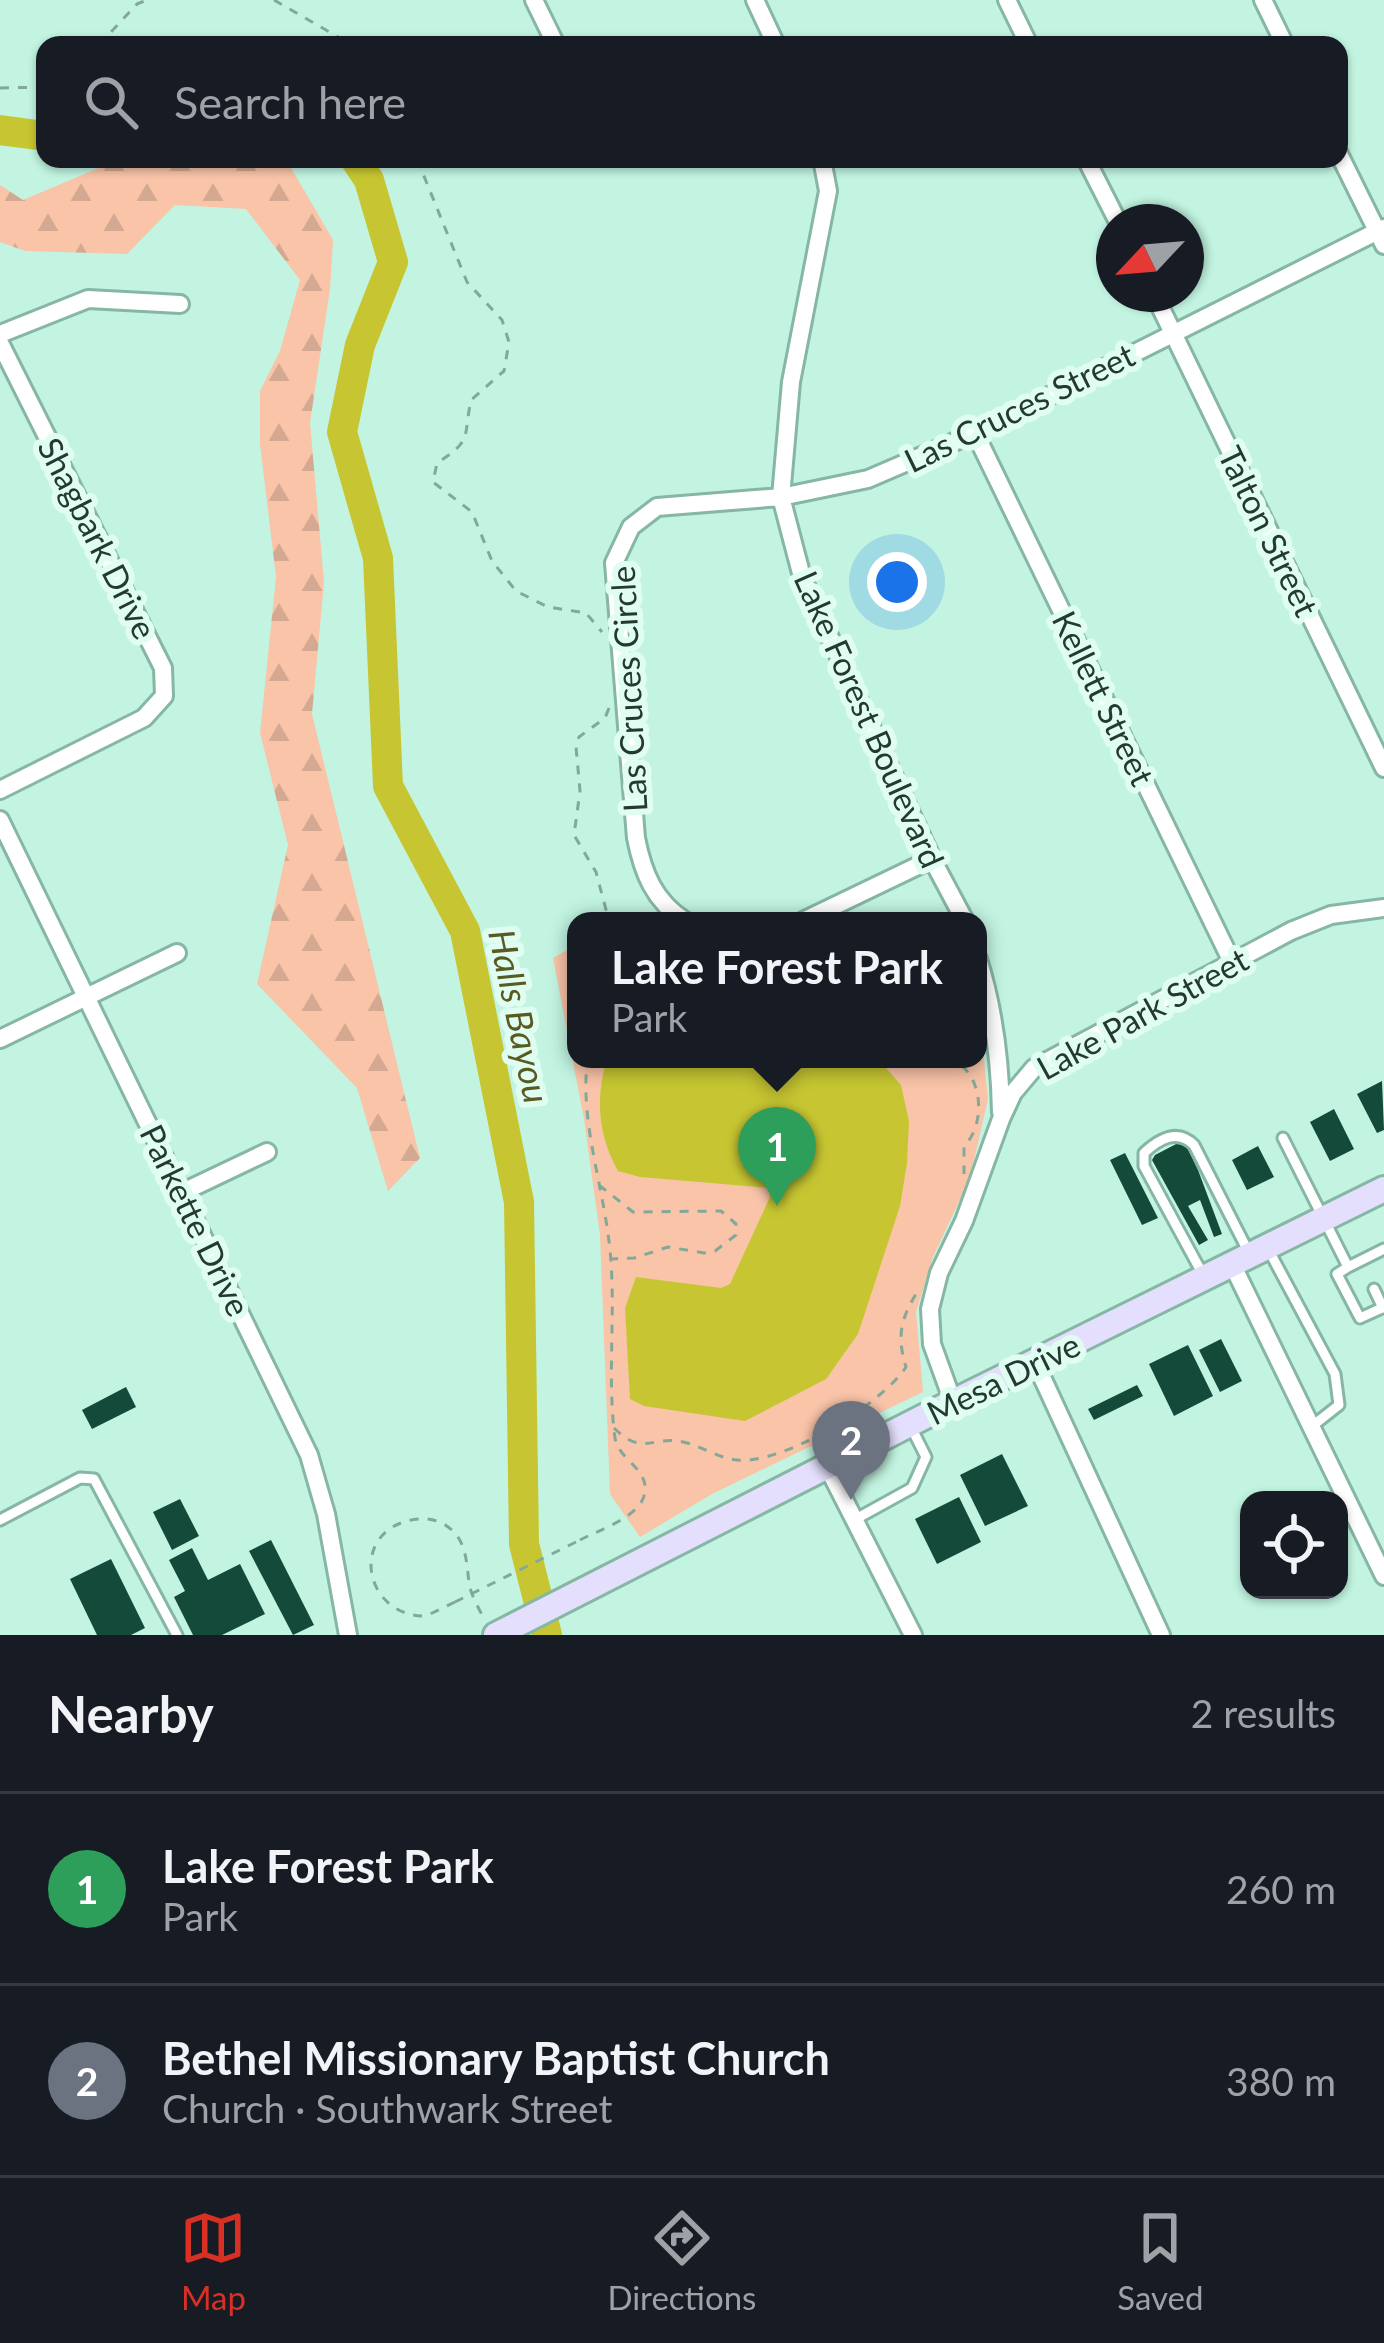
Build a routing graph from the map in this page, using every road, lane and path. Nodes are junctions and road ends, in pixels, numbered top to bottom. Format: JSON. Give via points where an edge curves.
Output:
{"nodes":[{"id":1,"x":147,"y":0,"type":"edge"},
{"id":2,"x":274,"y":0,"type":"edge"},
{"id":3,"x":534,"y":0,"type":"edge"},
{"id":4,"x":755,"y":0,"type":"edge"},
{"id":5,"x":1007,"y":0,"type":"edge"},
{"id":6,"x":1263,"y":0,"type":"edge"},
{"id":7,"x":107,"y":36,"type":"edge"},
{"id":8,"x":336,"y":36,"type":"edge"},
{"id":9,"x":552,"y":36,"type":"edge"},
{"id":10,"x":768,"y":36,"type":"edge"},
{"id":11,"x":1025,"y":36,"type":"edge"},
{"id":12,"x":1281,"y":36,"type":"edge"},
{"id":13,"x":36,"y":87,"type":"edge"},
{"id":14,"x":0,"y":88,"type":"edge"},
{"id":15,"x":421,"y":168,"type":"edge"},
{"id":16,"x":824,"y":168,"type":"edge"},
{"id":17,"x":1091,"y":168,"type":"edge"},
{"id":18,"x":1347,"y":168,"type":"edge"},
{"id":19,"x":1109,"y":204,"type":"edge"},
{"id":20,"x":1382,"y":234,"type":"edge"},
{"id":21,"x":180,"y":304,"type":"dead end"},
{"id":22,"x":1163,"y":312,"type":"edge"},
{"id":23,"x":1173,"y":332,"type":"junction"},
{"id":24,"x":0,"y":334,"type":"edge"},
{"id":25,"x":0,"y":343,"type":"edge"},
{"id":26,"x":975,"y":434,"type":"junction"},
{"id":27,"x":781,"y":497,"type":"junction"},
{"id":28,"x":604,"y":643,"type":"dead end"},
{"id":29,"x":609,"y":710,"type":"dead end"},
{"id":30,"x":1384,"y":767,"type":"edge"},
{"id":31,"x":0,"y":790,"type":"edge"},
{"id":32,"x":0,"y":820,"type":"edge"},
{"id":33,"x":932,"y":859,"type":"junction"},
{"id":34,"x":1384,"y":908,"type":"edge"},
{"id":35,"x":607,"y":912,"type":"edge"},
{"id":36,"x":672,"y":912,"type":"edge"},
{"id":37,"x":822,"y":912,"type":"edge"},
{"id":38,"x":960,"y":912,"type":"edge"},
{"id":39,"x":177,"y":952,"type":"dead end"},
{"id":40,"x":1232,"y":962,"type":"junction"},
{"id":41,"x":987,"y":988,"type":"edge"},
{"id":42,"x":87,"y":996,"type":"junction"},
{"id":43,"x":0,"y":1039,"type":"edge"},
{"id":44,"x":590,"y":1068,"type":"edge"},
{"id":45,"x":964,"y":1068,"type":"edge"},
{"id":46,"x":1001,"y":1118,"type":"junction"},
{"id":47,"x":1283,"y":1138,"type":"dead end"},
{"id":48,"x":267,"y":1152,"type":"dead end"},
{"id":49,"x":965,"y":1178,"type":"dead end"},
{"id":50,"x":598,"y":1184,"type":"junction"},
{"id":51,"x":1384,"y":1189,"type":"edge"},
{"id":52,"x":183,"y":1192,"type":"junction"},
{"id":53,"x":1323,"y":1220,"type":"junction"},
{"id":54,"x":1382,"y":1253,"type":"edge"},
{"id":55,"x":1250,"y":1256,"type":"junction"},
{"id":56,"x":609,"y":1259,"type":"junction"},
{"id":57,"x":1348,"y":1267,"type":"junction"},
{"id":58,"x":1205,"y":1278,"type":"junction"},
{"id":59,"x":1374,"y":1289,"type":"dead end"},
{"id":60,"x":916,"y":1293,"type":"dead end"},
{"id":61,"x":1383,"y":1308,"type":"edge"},
{"id":62,"x":1035,"y":1362,"type":"junction"},
{"id":63,"x":953,"y":1402,"type":"junction"},
{"id":64,"x":909,"y":1424,"type":"junction"},
{"id":65,"x":1311,"y":1426,"type":"junction"},
{"id":66,"x":614,"y":1428,"type":"junction"},
{"id":67,"x":827,"y":1466,"type":"junction"},
{"id":68,"x":0,"y":1520,"type":"edge"},
{"id":69,"x":854,"y":1520,"type":"junction"},
{"id":70,"x":1384,"y":1576,"type":"edge"},
{"id":71,"x":472,"y":1593,"type":"junction"},
{"id":72,"x":177,"y":1635,"type":"edge"},
{"id":73,"x":348,"y":1635,"type":"edge"},
{"id":74,"x":493,"y":1635,"type":"edge"},
{"id":75,"x":913,"y":1635,"type":"edge"},
{"id":76,"x":1161,"y":1635,"type":"edge"}],
"edges":[{"from":1,"to":7,"type":"path"},
{"from":2,"to":8,"type":"path"},
{"from":3,"to":9,"type":"street"},
{"from":4,"to":10,"type":"street"},
{"from":5,"to":11,"type":"street"},
{"from":6,"to":12,"type":"street"},
{"from":13,"to":14,"type":"path"},
{"from":15,"to":28,"type":"path","via":[[467,282],[502,320],[509,342],[504,371],[471,400],[464,443],[436,464],[434,482],[472,512],[492,561],[516,591],[586,613]]},
{"from":16,"to":27,"type":"street","name":"Lake Forest Boulevard","via":[[828,191],[791,382]]},
{"from":17,"to":19,"type":"street"},
{"from":18,"to":20,"type":"street"},
{"from":20,"to":23,"type":"street","name":"Las Cruces Street"},
{"from":21,"to":24,"type":"street","via":[[88,299]]},
{"from":22,"to":23,"type":"street","name":"Talton Street"},
{"from":23,"to":26,"type":"street","name":"Las Cruces Street"},
{"from":23,"to":30,"type":"street","name":"Talton Street"},
{"from":25,"to":31,"type":"street","name":"Shagbark Drive","via":[[164,668],[164,696],[144,718]]},
{"from":26,"to":27,"type":"street","name":"Las Cruces Street","via":[[868,479]]},
{"from":26,"to":40,"type":"street","name":"Kellett Street"},
{"from":27,"to":33,"type":"street","name":"Lake Forest Boulevard","via":[[802,577]]},
{"from":27,"to":36,"type":"street","name":"Las Cruces Circle","via":[[657,507],[631,527],[614,563],[639,852]]},
{"from":29,"to":35,"type":"path","via":[[578,737],[574,835]]},
{"from":32,"to":42,"type":"street","name":"Parkette Drive"},
{"from":33,"to":37,"type":"street"},
{"from":33,"to":38,"type":"street","name":"Lake Forest Boulevard"},
{"from":34,"to":40,"type":"street","name":"Lake Park Street","via":[[1331,915]]},
{"from":39,"to":42,"type":"street"},
{"from":40,"to":46,"type":"street","name":"Lake Park Street","via":[[1034,1067]]},
{"from":41,"to":46,"type":"street"},
{"from":42,"to":43,"type":"street"},
{"from":42,"to":52,"type":"street","name":"Parkette Drive"},
{"from":44,"to":50,"type":"path"},
{"from":45,"to":49,"type":"path","via":[[980,1103],[964,1146]]},
{"from":46,"to":63,"type":"street","name":"Lake Park Street","via":[[930,1309],[932,1344]]},
{"from":47,"to":53,"type":"lane"},
{"from":48,"to":52,"type":"street"},
{"from":50,"to":56,"type":"path"},
{"from":50,"to":56,"type":"path","via":[[633,1212],[721,1210],[736,1224],[736,1235],[715,1251],[668,1246]]},
{"from":51,"to":53,"type":"main road","name":"Mesa Drive"},
{"from":52,"to":73,"type":"street","name":"Parkette Drive","via":[[309,1455]]},
{"from":53,"to":55,"type":"main road","name":"Mesa Drive"},
{"from":53,"to":57,"type":"lane"},
{"from":54,"to":57,"type":"lane"},
{"from":55,"to":58,"type":"main road","name":"Mesa Drive"},
{"from":55,"to":58,"type":"lane","via":[[1194,1144],[1172,1135],[1144,1153],[1144,1166]]},
{"from":55,"to":65,"type":"street"},
{"from":55,"to":65,"type":"lane","via":[[1335,1374],[1339,1405]]},
{"from":56,"to":66,"type":"path"},
{"from":57,"to":61,"type":"lane","via":[[1337,1274],[1360,1318]]},
{"from":58,"to":62,"type":"main road","name":"Mesa Drive"},
{"from":59,"to":61,"type":"lane"},
{"from":60,"to":66,"type":"path","via":[[898,1343],[906,1367],[893,1386],[772,1456],[741,1461],[682,1442],[628,1442]]},
{"from":62,"to":63,"type":"main road","name":"Mesa Drive"},
{"from":62,"to":76,"type":"street"},
{"from":63,"to":64,"type":"main road","name":"Mesa Drive"},
{"from":64,"to":67,"type":"main road","name":"Mesa Drive"},
{"from":64,"to":69,"type":"lane","via":[[926,1457],[913,1488]]},
{"from":65,"to":70,"type":"street"},
{"from":66,"to":71,"type":"path","bridge":true,"via":[[616,1447],[643,1477],[640,1505]]},
{"from":67,"to":69,"type":"street"},
{"from":67,"to":74,"type":"main road","name":"Mesa Drive"},
{"from":68,"to":72,"type":"lane","via":[[80,1478],[94,1479]]},
{"from":69,"to":75,"type":"street"},
{"from":71,"to":71,"type":"path","bridge":true,"via":[[426,1616],[391,1607],[374,1586],[375,1542],[391,1524],[423,1518],[448,1526],[466,1554]]},
{"from":71,"to":74,"type":"path"}]}
